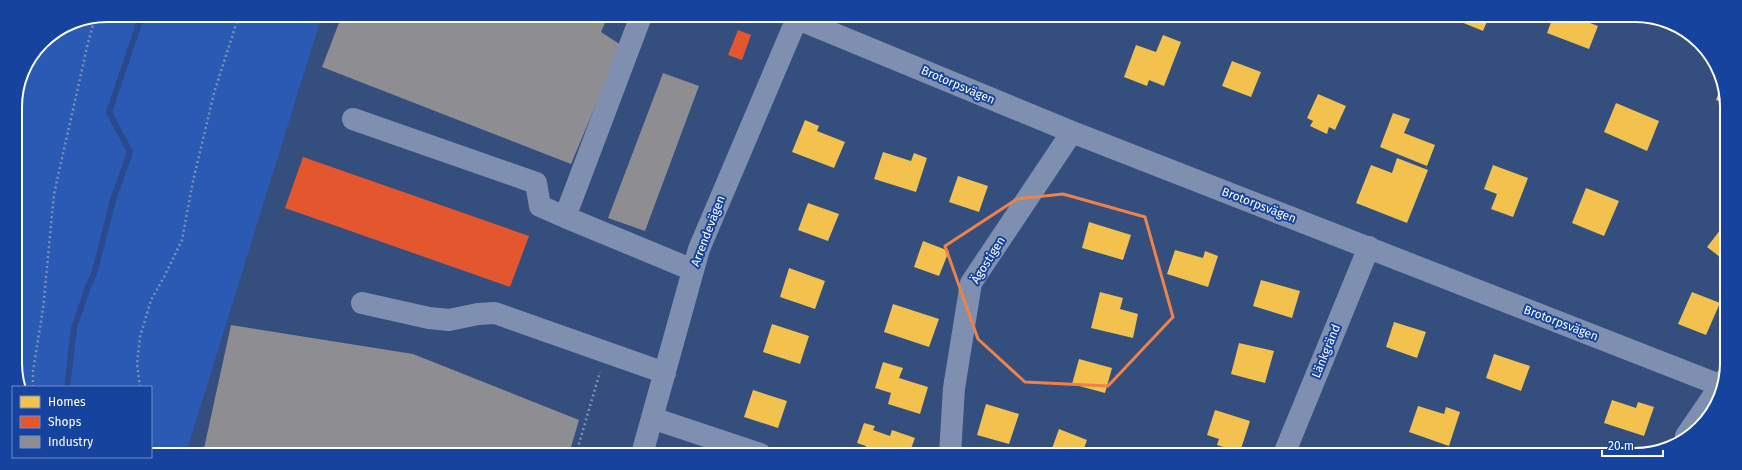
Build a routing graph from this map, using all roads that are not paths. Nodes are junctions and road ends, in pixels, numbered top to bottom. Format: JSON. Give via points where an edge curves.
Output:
{"nodes":[{"id":1,"x":639,"y":22,"type":"edge"},
{"id":2,"x":796,"y":22,"type":"edge"},
{"id":3,"x":810,"y":22,"type":"edge"},
{"id":4,"x":353,"y":119,"type":"dead end"},
{"id":5,"x":1072,"y":132,"type":"junction"},
{"id":6,"x":565,"y":217,"type":"junction"},
{"id":7,"x":1369,"y":247,"type":"junction"},
{"id":8,"x":693,"y":270,"type":"junction"},
{"id":9,"x":362,"y":303,"type":"dead end"},
{"id":10,"x":665,"y":373,"type":"junction"},
{"id":11,"x":1717,"y":381,"type":"edge"},
{"id":12,"x":1711,"y":400,"type":"edge"},
{"id":13,"x":652,"y":418,"type":"junction"},
{"id":14,"x":1695,"y":423,"type":"edge"},
{"id":15,"x":644,"y":448,"type":"edge"},
{"id":16,"x":742,"y":448,"type":"edge"},
{"id":17,"x":950,"y":448,"type":"edge"},
{"id":18,"x":1286,"y":448,"type":"edge"}],
"edges":[{"from":1,"to":6,"type":"street"},
{"from":2,"to":8,"type":"street","name":"Arrendevägen","via":[[699,249]]},
{"from":3,"to":5,"type":"street","name":"Brotorpsvägen"},
{"from":4,"to":6,"type":"street","via":[[536,183],[540,206]]},
{"from":5,"to":7,"type":"street","name":"Brotorpsvägen"},
{"from":5,"to":17,"type":"street","name":"Ägostigen","via":[[971,283],[954,388]]},
{"from":6,"to":8,"type":"street"},
{"from":7,"to":11,"type":"street","name":"Brotorpsvägen"},
{"from":7,"to":18,"type":"street","name":"Länkgränd"},
{"from":8,"to":10,"type":"street","name":"Arrendevägen"},
{"from":9,"to":10,"type":"street","via":[[449,320],[495,313]]},
{"from":10,"to":13,"type":"street","name":"Arrendevägen"},
{"from":12,"to":14,"type":"street"},
{"from":13,"to":15,"type":"street","name":"Arrendevägen"},
{"from":13,"to":16,"type":"street"}]}
